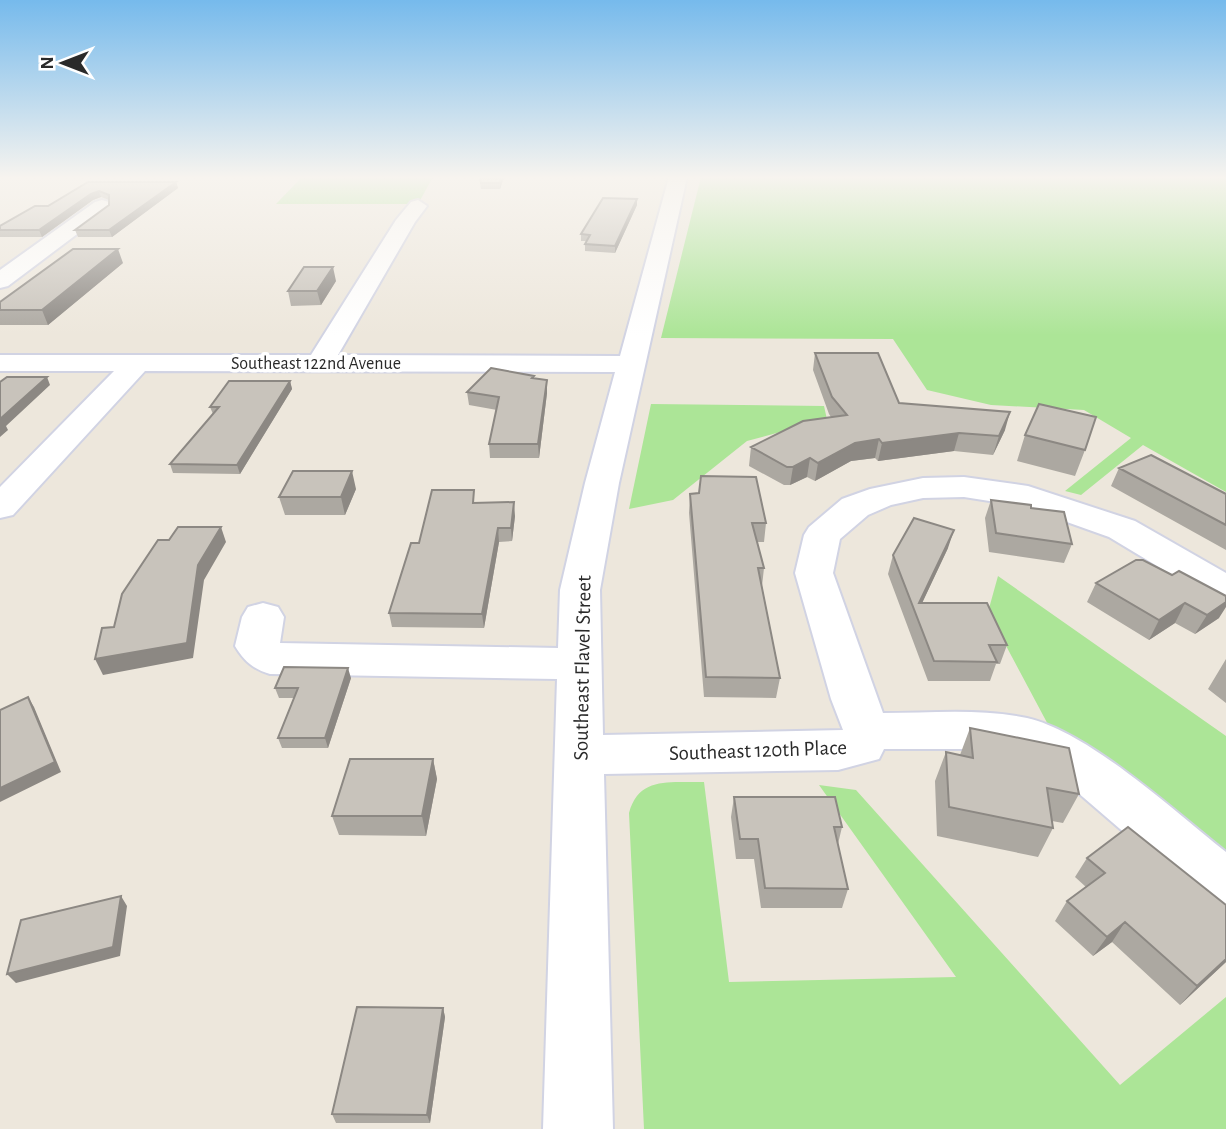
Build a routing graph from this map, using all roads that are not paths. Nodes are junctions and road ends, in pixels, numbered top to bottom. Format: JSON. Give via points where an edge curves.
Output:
{"nodes":[{"id":1,"x":70,"y":230,"type":"edge"},
{"id":2,"x":400,"y":230,"type":"edge"},
{"id":3,"x":665,"y":230,"type":"edge"},
{"id":4,"x":0,"y":281,"type":"edge"},
{"id":5,"x":0,"y":363,"type":"edge"},
{"id":6,"x":138,"y":363,"type":"junction"},
{"id":7,"x":320,"y":363,"type":"junction"},
{"id":8,"x":632,"y":364,"type":"junction"},
{"id":9,"x":0,"y":507,"type":"edge"},
{"id":10,"x":1226,"y":590,"type":"edge"},
{"id":11,"x":263,"y":617,"type":"dead end"},
{"id":12,"x":579,"y":664,"type":"junction"},
{"id":13,"x":867,"y":731,"type":"junction"},
{"id":14,"x":580,"y":755,"type":"junction"},
{"id":15,"x":1226,"y":885,"type":"edge"},
{"id":16,"x":578,"y":1129,"type":"edge"}],
"edges":[{"from":1,"to":4,"type":"street"},
{"from":2,"to":7,"type":"street"},
{"from":3,"to":8,"type":"street","name":"Southeast Flavel Street"},
{"from":5,"to":6,"type":"street","name":"Southeast 122nd Avenue"},
{"from":6,"to":7,"type":"street","name":"Southeast 122nd Avenue"},
{"from":6,"to":9,"type":"street"},
{"from":7,"to":8,"type":"street","name":"Southeast 122nd Avenue"},
{"from":8,"to":12,"type":"street","name":"Southeast Flavel Street","via":[[583,571]]},
{"from":10,"to":13,"type":"street","name":"Southeast 120th Place","via":[[1122,529],[1028,496],[964,487],[881,496],[855,507],[822,535],[814,573]]},
{"from":11,"to":12,"type":"street","via":[[256,646],[270,658]]},
{"from":12,"to":14,"type":"street","name":"Southeast Flavel Street"},
{"from":13,"to":14,"type":"street","name":"Southeast 120th Place","via":[[862,745],[838,751]]},
{"from":13,"to":15,"type":"street","via":[[988,731],[1043,743],[1079,765]]},
{"from":14,"to":16,"type":"street","name":"Southeast Flavel Street"}]}
